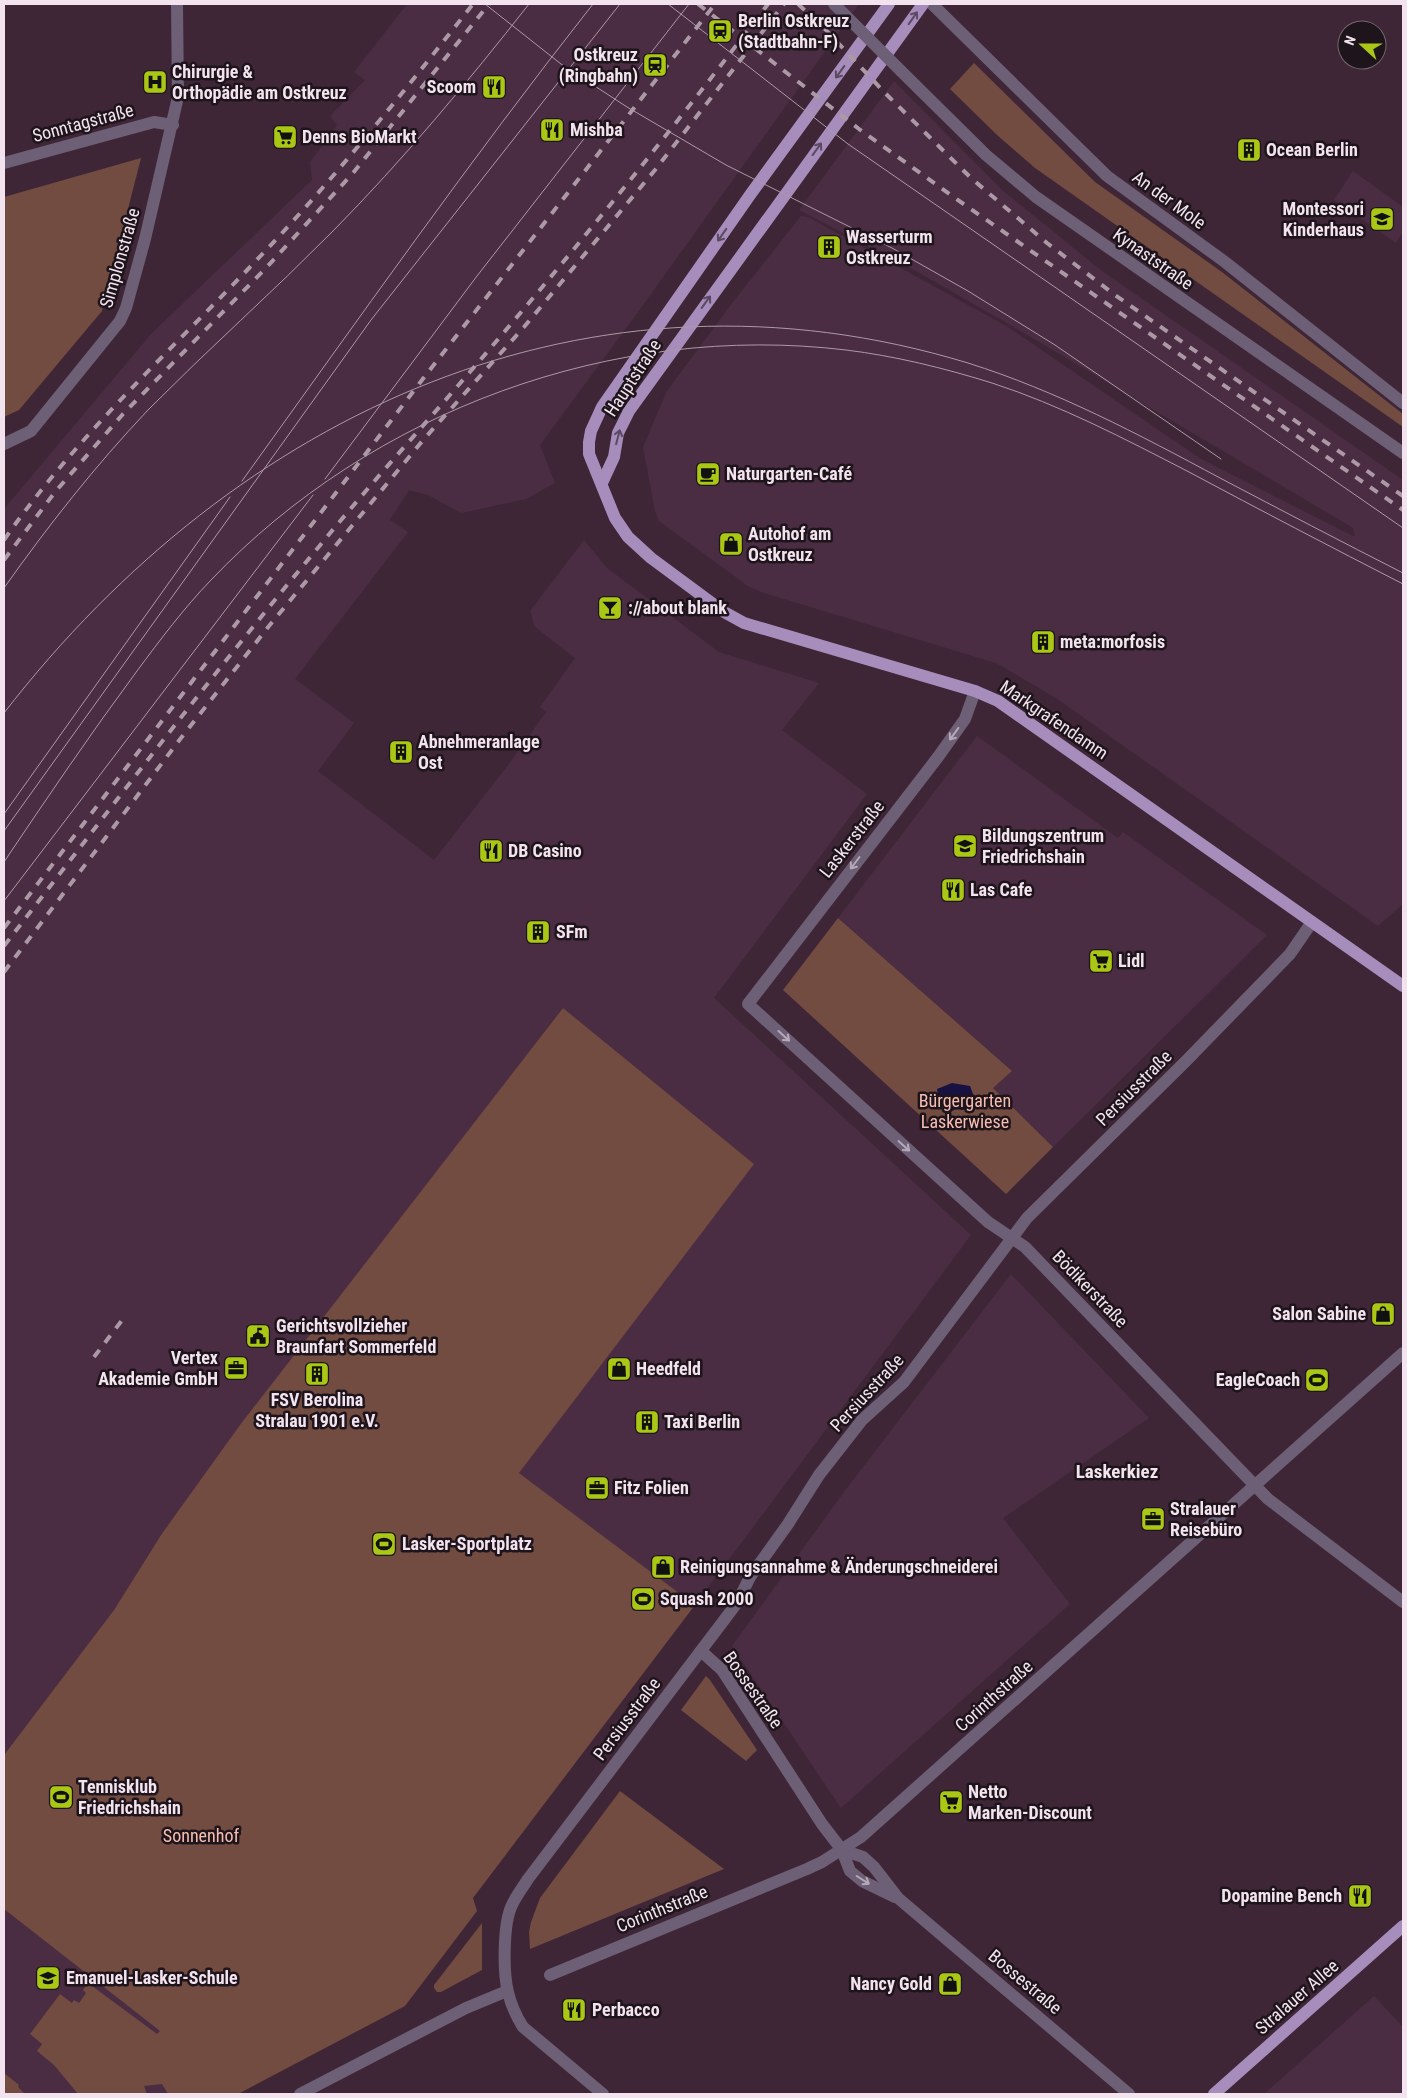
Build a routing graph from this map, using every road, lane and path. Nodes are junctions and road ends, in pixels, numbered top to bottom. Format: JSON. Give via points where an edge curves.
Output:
{"nodes":[{"id":1,"x":177,"y":4,"type":"edge"},
{"id":2,"x":834,"y":4,"type":"edge"},
{"id":3,"x":889,"y":4,"type":"edge"},
{"id":4,"x":923,"y":4,"type":"edge"},
{"id":5,"x":932,"y":4,"type":"edge"},
{"id":6,"x":173,"y":125,"type":"junction"},
{"id":7,"x":4,"y":163,"type":"edge"},
{"id":8,"x":1403,"y":403,"type":"edge"},
{"id":9,"x":4,"y":444,"type":"edge"},
{"id":10,"x":1403,"y":454,"type":"edge"},
{"id":11,"x":602,"y":483,"type":"junction"},
{"id":12,"x":975,"y":691,"type":"junction"},
{"id":13,"x":1312,"y":922,"type":"junction"},
{"id":14,"x":1403,"y":986,"type":"edge"},
{"id":15,"x":748,"y":1004,"type":"joint"},
{"id":16,"x":1012,"y":1238,"type":"junction"},
{"id":17,"x":1403,"y":1353,"type":"edge"},
{"id":18,"x":1255,"y":1485,"type":"junction"},
{"id":19,"x":1403,"y":1602,"type":"edge"},
{"id":20,"x":701,"y":1651,"type":"junction"},
{"id":21,"x":842,"y":1850,"type":"junction"},
{"id":22,"x":898,"y":1898,"type":"junction"},
{"id":23,"x":1403,"y":1926,"type":"edge"},
{"id":24,"x":550,"y":1975,"type":"dead end"},
{"id":25,"x":508,"y":1991,"type":"junction"},
{"id":26,"x":300,"y":2094,"type":"edge"},
{"id":27,"x":603,"y":2094,"type":"edge"},
{"id":28,"x":1129,"y":2094,"type":"edge"},
{"id":29,"x":1214,"y":2094,"type":"edge"}],
"edges":[{"from":1,"to":6,"type":"street","name":"Simplonstraße","via":[[178,97]]},
{"from":2,"to":10,"type":"street","name":"Kynaststraße","bridge":true,"via":[[986,155],[1036,197]]},
{"from":3,"to":11,"type":"main road","name":"Hauptstraße","one_way":true,"via":[[602,407],[588,442],[589,454]]},
{"from":11,"to":4,"type":"main road","name":"Hauptstraße","one_way":true,"via":[[629,410]]},
{"from":5,"to":8,"type":"street","name":"An der Mole","via":[[1107,176],[1225,262]]},
{"from":6,"to":7,"type":"street","name":"Sonntagstraße","via":[[154,122]]},
{"from":6,"to":9,"type":"street","name":"Simplonstraße","via":[[145,239],[120,321],[31,431]]},
{"from":11,"to":12,"type":"main road","name":"Markgrafendamm","via":[[615,518],[636,546],[733,617],[757,628]]},
{"from":12,"to":13,"type":"main road","name":"Markgrafendamm","via":[[1006,705]]},
{"from":12,"to":15,"type":"street","name":"Laskerstraße","one_way":true,"via":[[965,718],[938,757]]},
{"from":13,"to":14,"type":"main road","name":"Markgrafendamm"},
{"from":13,"to":16,"type":"street","name":"Persiusstraße","via":[[1290,954],[1027,1218]]},
{"from":15,"to":16,"type":"street","name":"Bödikerstraße","one_way":true,"via":[[988,1222]]},
{"from":16,"to":18,"type":"street","name":"Bödikerstraße","via":[[1025,1247]]},
{"from":16,"to":20,"type":"street","name":"Persiusstraße","via":[[904,1382],[862,1420],[826,1467],[750,1577],[737,1603]]},
{"from":17,"to":18,"type":"street","name":"Corinthstraße"},
{"from":18,"to":19,"type":"street","name":"Bödikerstraße","via":[[1268,1499]]},
{"from":18,"to":21,"type":"street","name":"Corinthstraße","via":[[934,1773]]},
{"from":20,"to":21,"type":"street","name":"Bossestraße","via":[[722,1670]]},
{"from":20,"to":25,"type":"street","name":"Persiusstraße","via":[[528,1878],[512,1905],[505,1931]]},
{"from":21,"to":22,"type":"street","name":"Bossestraße","via":[[863,1857]]},
{"from":21,"to":22,"type":"street","name":"Bossestraße","one_way":true,"via":[[850,1871],[862,1881]]},
{"from":21,"to":24,"type":"street","name":"Corinthstraße","via":[[806,1869]]},
{"from":22,"to":28,"type":"street","name":"Bossestraße"},
{"from":23,"to":29,"type":"main road","name":"Stralauer Allee"},
{"from":25,"to":26,"type":"street","via":[[466,2008]]},
{"from":25,"to":27,"type":"street","name":"Persiusstraße","via":[[515,2014],[524,2027]]}]}
